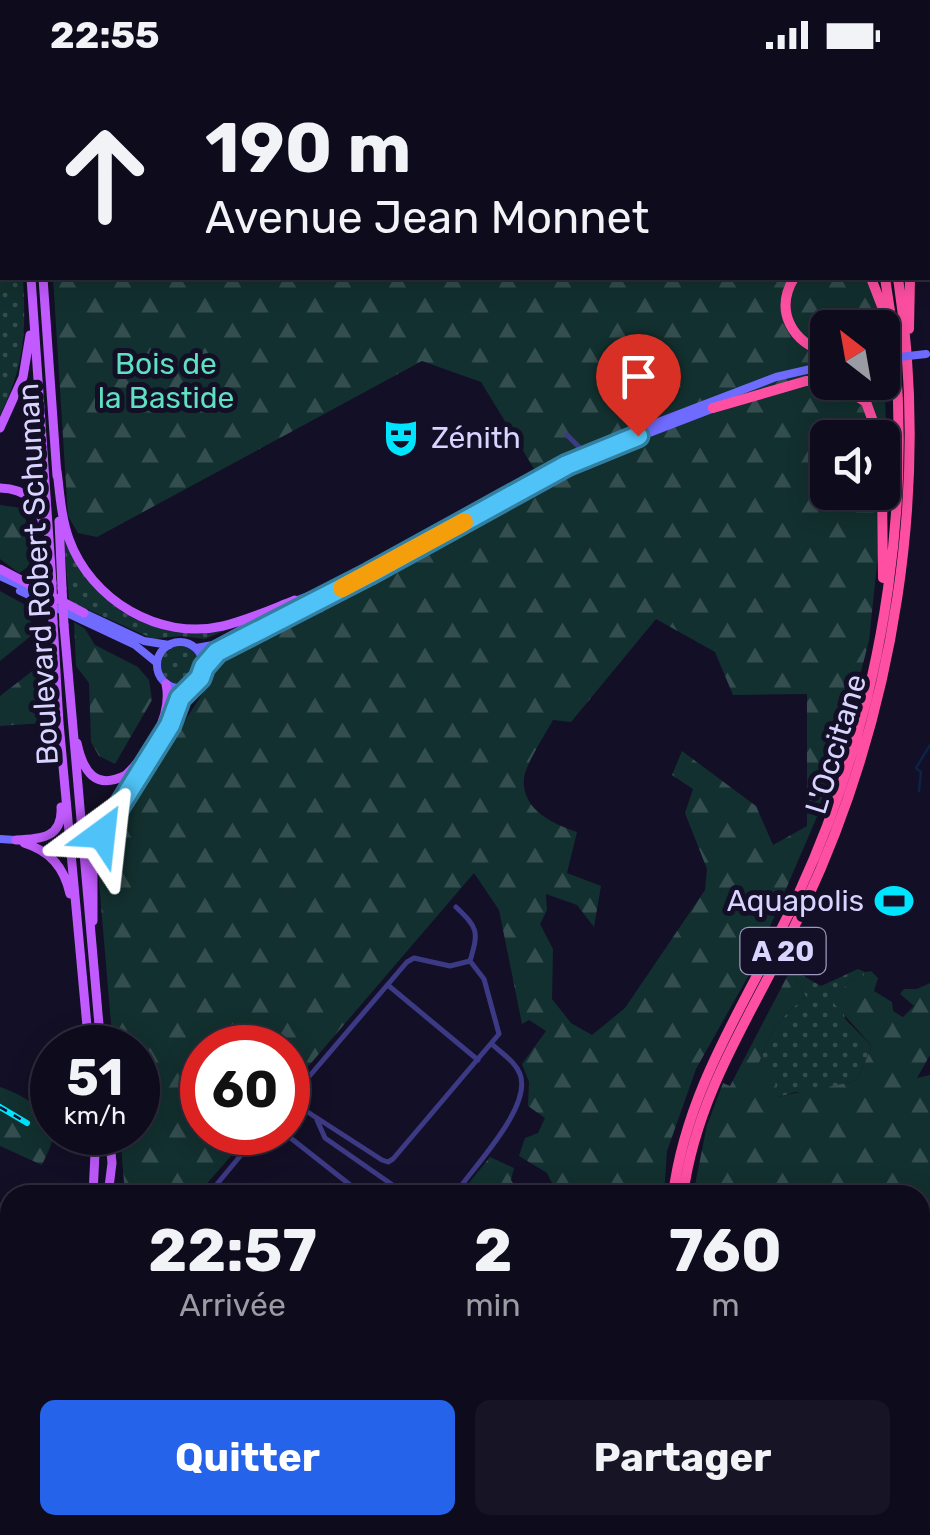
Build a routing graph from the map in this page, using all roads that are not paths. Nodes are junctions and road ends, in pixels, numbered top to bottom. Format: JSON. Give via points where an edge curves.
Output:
{"nodes":[{"id":1,"x":30,"y":280,"type":"edge"},
{"id":2,"x":30,"y":280,"type":"edge"},
{"id":3,"x":43,"y":280,"type":"edge"},
{"id":4,"x":793,"y":280,"type":"edge"},
{"id":5,"x":872,"y":280,"type":"edge"},
{"id":6,"x":885,"y":280,"type":"edge"},
{"id":7,"x":898,"y":280,"type":"edge"},
{"id":8,"x":913,"y":280,"type":"edge"},
{"id":9,"x":882,"y":310,"type":"edge"},
{"id":10,"x":889,"y":310,"type":"edge"},
{"id":11,"x":810,"y":346,"type":"edge"},
{"id":12,"x":928,"y":354,"type":"edge"},
{"id":13,"x":900,"y":356,"type":"edge"},
{"id":14,"x":907,"y":365,"type":"junction"},
{"id":15,"x":810,"y":370,"type":"edge"},
{"id":16,"x":784,"y":376,"type":"junction"},
{"id":17,"x":810,"y":381,"type":"edge"},
{"id":18,"x":894,"y":400,"type":"edge"},
{"id":19,"x":714,"y":408,"type":"junction"},
{"id":20,"x":0,"y":428,"type":"edge"},
{"id":21,"x":567,"y":435,"type":"dead end"},
{"id":22,"x":584,"y":452,"type":"junction"},
{"id":23,"x":57,"y":471,"type":"junction"},
{"id":24,"x":0,"y":488,"type":"edge"},
{"id":25,"x":882,"y":510,"type":"edge"},
{"id":26,"x":0,"y":578,"type":"edge"},
{"id":27,"x":55,"y":582,"type":"junction"},
{"id":28,"x":296,"y":600,"type":"junction"},
{"id":29,"x":884,"y":608,"type":"junction"},
{"id":30,"x":84,"y":613,"type":"joint"},
{"id":31,"x":59,"y":624,"type":"junction"},
{"id":32,"x":169,"y":645,"type":"junction"},
{"id":33,"x":196,"y":648,"type":"junction"},
{"id":34,"x":157,"y":662,"type":"junction"},
{"id":35,"x":204,"y":667,"type":"junction"},
{"id":36,"x":166,"y":684,"type":"junction"},
{"id":37,"x":192,"y":686,"type":"junction"},
{"id":38,"x":70,"y":709,"type":"junction"},
{"id":39,"x":59,"y":723,"type":"junction"},
{"id":40,"x":0,"y":839,"type":"edge"},
{"id":41,"x":16,"y":840,"type":"junction"},
{"id":42,"x":456,"y":906,"type":"dead end"},
{"id":43,"x":78,"y":934,"type":"junction"},
{"id":44,"x":470,"y":960,"type":"junction"},
{"id":45,"x":94,"y":974,"type":"junction"},
{"id":46,"x":389,"y":986,"type":"junction"},
{"id":47,"x":87,"y":1025,"type":"edge"},
{"id":48,"x":99,"y":1025,"type":"edge"},
{"id":49,"x":492,"y":1044,"type":"junction"},
{"id":50,"x":478,"y":1060,"type":"junction"},
{"id":51,"x":310,"y":1076,"type":"edge"},
{"id":52,"x":310,"y":1114,"type":"edge"},
{"id":53,"x":316,"y":1118,"type":"junction"},
{"id":54,"x":310,"y":1154,"type":"edge"},
{"id":55,"x":95,"y":1155,"type":"edge"},
{"id":56,"x":111,"y":1155,"type":"edge"},
{"id":57,"x":241,"y":1155,"type":"edge"},
{"id":58,"x":93,"y":1185,"type":"edge"},
{"id":59,"x":109,"y":1185,"type":"edge"},
{"id":60,"x":216,"y":1185,"type":"edge"},
{"id":61,"x":351,"y":1185,"type":"edge"},
{"id":62,"x":393,"y":1185,"type":"edge"},
{"id":63,"x":462,"y":1185,"type":"edge"},
{"id":64,"x":675,"y":1185,"type":"edge"},
{"id":65,"x":685,"y":1185,"type":"edge"}],
"edges":[{"from":1,"to":20,"type":"main road","via":[[28,358]]},
{"from":2,"to":27,"type":"main road","name":"Boulevard Robert Schuman"},
{"from":3,"to":23,"type":"main road","name":"Boulevard Robert Schuman"},
{"from":4,"to":11,"type":"highway","via":[[784,304],[792,331]]},
{"from":5,"to":9,"type":"highway"},
{"from":6,"to":10,"type":"highway","name":"L'Occitane","number":"A 20"},
{"from":7,"to":14,"type":"highway","name":"L'Occitane","number":"A 20"},
{"from":8,"to":14,"type":"highway"},
{"from":12,"to":13,"type":"main road","bridge":true},
{"from":14,"to":65,"type":"highway","name":"L'Occitane","number":"A 20","via":[[906,538],[877,703],[820,872],[711,1087]]},
{"from":15,"to":16,"type":"main road"},
{"from":16,"to":19,"type":"main road"},
{"from":16,"to":22,"type":"main road"},
{"from":17,"to":19,"type":"highway"},
{"from":18,"to":29,"type":"highway","name":"L'Occitane","number":"A 20","via":[[896,476]]},
{"from":19,"to":35,"type":"main road","via":[[567,465],[217,652]]},
{"from":21,"to":22,"type":"street"},
{"from":22,"to":28,"type":"main road","via":[[346,580]]},
{"from":23,"to":27,"type":"main road","name":"Boulevard Robert Schuman"},
{"from":23,"to":28,"type":"main road","via":[[63,520],[81,564],[127,610],[195,629],[221,627]]},
{"from":24,"to":27,"type":"main road","via":[[26,493],[37,504]]},
{"from":25,"to":29,"type":"highway"},
{"from":26,"to":30,"type":"main road"},
{"from":26,"to":34,"type":"main road"},
{"from":27,"to":31,"type":"main road","name":"Boulevard Robert Schuman","bridge":true},
{"from":28,"to":33,"type":"main road"},
{"from":29,"to":64,"type":"highway","name":"L'Occitane","number":"A 20","via":[[856,733],[826,826],[698,1092]]},
{"from":30,"to":32,"type":"main road","via":[[144,641]]},
{"from":31,"to":38,"type":"main road","name":"Boulevard Robert Schuman"},
{"from":31,"to":39,"type":"main road","name":"Boulevard Robert Schuman"},
{"from":32,"to":33,"type":"main road"},
{"from":32,"to":34,"type":"main road"},
{"from":33,"to":35,"type":"main road"},
{"from":34,"to":36,"type":"main road"},
{"from":35,"to":37,"type":"main road"},
{"from":36,"to":37,"type":"main road"},
{"from":36,"to":38,"type":"main road","via":[[164,719],[117,780],[86,770]]},
{"from":37,"to":45,"type":"main road","via":[[102,834],[93,864]]},
{"from":38,"to":45,"type":"main road","name":"Boulevard Robert Schuman"},
{"from":39,"to":41,"type":"main road","via":[[60,822],[52,835]]},
{"from":39,"to":43,"type":"main road","name":"Boulevard Robert Schuman"},
{"from":40,"to":41,"type":"main road"},
{"from":41,"to":43,"type":"main road","via":[[38,847],[60,867]]},
{"from":42,"to":44,"type":"street","via":[[474,924]]},
{"from":43,"to":47,"type":"main road","name":"Boulevard Robert Schuman"},
{"from":44,"to":46,"type":"street","via":[[450,966],[414,958]]},
{"from":44,"to":49,"type":"street","via":[[484,979],[499,1034]]},
{"from":45,"to":48,"type":"main road","name":"Boulevard Robert Schuman"},
{"from":46,"to":50,"type":"street"},
{"from":46,"to":51,"type":"street"},
{"from":49,"to":50,"type":"street"},
{"from":49,"to":63,"type":"street","via":[[515,1064],[523,1090]]},
{"from":50,"to":53,"type":"street","via":[[388,1162]]},
{"from":52,"to":53,"type":"street"},
{"from":53,"to":62,"type":"street","via":[[325,1138]]},
{"from":54,"to":61,"type":"street"},
{"from":55,"to":58,"type":"main road"},
{"from":56,"to":59,"type":"main road"},
{"from":57,"to":60,"type":"street"}]}
